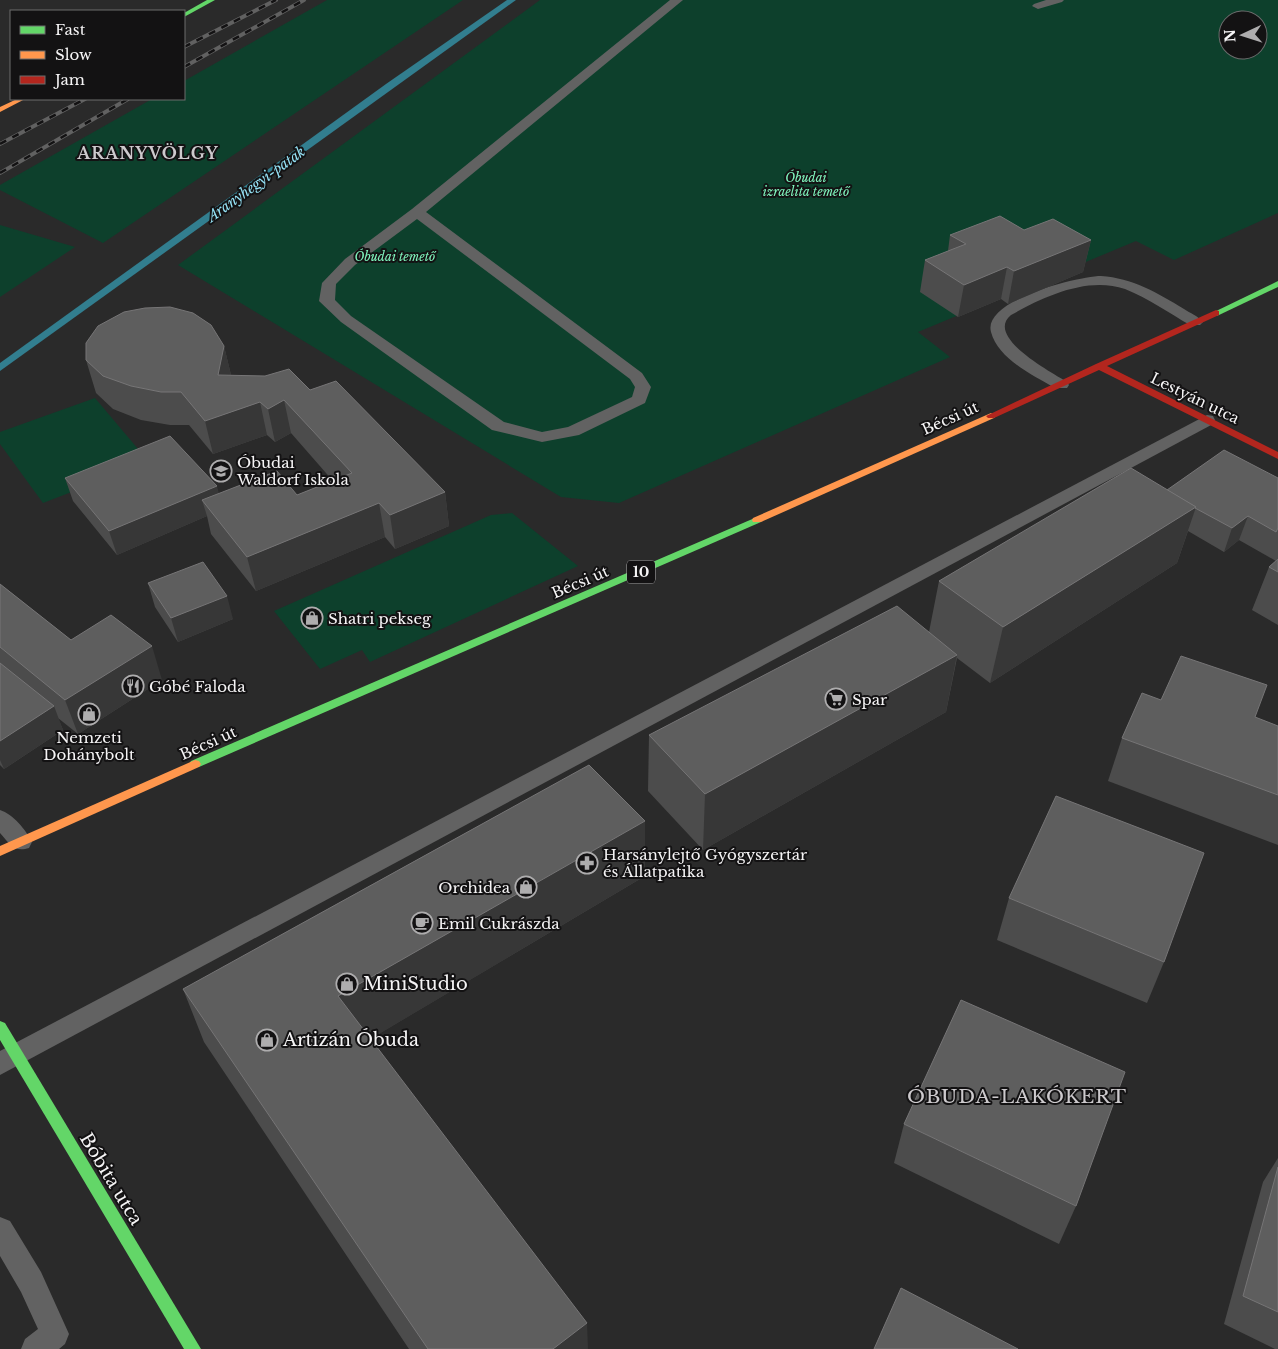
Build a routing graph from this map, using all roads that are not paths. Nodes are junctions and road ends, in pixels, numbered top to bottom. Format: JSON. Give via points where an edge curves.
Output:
{"nodes":[{"id":1,"x":212,"y":0,"type":"edge"},
{"id":2,"x":677,"y":0,"type":"edge"},
{"id":3,"x":1058,"y":0,"type":"edge"},
{"id":4,"x":1038,"y":6,"type":"dead end"},
{"id":5,"x":185,"y":14,"type":"edge"},
{"id":6,"x":20,"y":100,"type":"edge"},
{"id":7,"x":0,"y":110,"type":"edge"},
{"id":8,"x":417,"y":212,"type":"junction"},
{"id":9,"x":1278,"y":284,"type":"edge"},
{"id":10,"x":1195,"y":322,"type":"junction"},
{"id":11,"x":1099,"y":366,"type":"junction"},
{"id":12,"x":1061,"y":385,"type":"junction"},
{"id":13,"x":1207,"y":420,"type":"junction"},
{"id":14,"x":1278,"y":456,"type":"edge"},
{"id":15,"x":0,"y":818,"type":"edge"},
{"id":16,"x":22,"y":842,"type":"junction"},
{"id":17,"x":0,"y":851,"type":"edge"},
{"id":18,"x":0,"y":1027,"type":"edge"},
{"id":19,"x":8,"y":1060,"type":"edge"},
{"id":20,"x":0,"y":1230,"type":"edge"},
{"id":21,"x":50,"y":1344,"type":"edge"},
{"id":22,"x":193,"y":1349,"type":"edge"}],
"edges":[{"from":1,"to":5,"type":"main road"},
{"from":2,"to":8,"type":"lane"},
{"from":3,"to":4,"type":"lane"},
{"from":6,"to":7,"type":"main road"},
{"from":8,"to":8,"type":"lane","via":[[350,262],[329,283],[327,301],[346,319],[498,426],[542,437],[573,431],[639,400],[643,388],[636,376]]},
{"from":9,"to":10,"type":"main road","name":"Bécsi út","number":"10"},
{"from":10,"to":11,"type":"main road","name":"Bécsi út","number":"10"},
{"from":10,"to":12,"type":"lane","via":[[1131,287],[1104,281],[1070,285],[1009,310],[1000,317],[998,332],[1011,352]]},
{"from":11,"to":12,"type":"main road","name":"Bécsi út","number":"10"},
{"from":11,"to":13,"type":"main road","name":"Lestyán utca"},
{"from":12,"to":16,"type":"main road","name":"Bécsi út","number":"10"},
{"from":13,"to":14,"type":"main road","name":"Lestyán utca"},
{"from":13,"to":19,"type":"lane"},
{"from":15,"to":16,"type":"lane"},
{"from":16,"to":17,"type":"main road","name":"Bécsi út","number":"10"},
{"from":18,"to":19,"type":"main road","name":"Bóbita utca"},
{"from":19,"to":22,"type":"main road","name":"Bóbita utca"},
{"from":20,"to":21,"type":"lane","via":[[31,1282]]}]}
